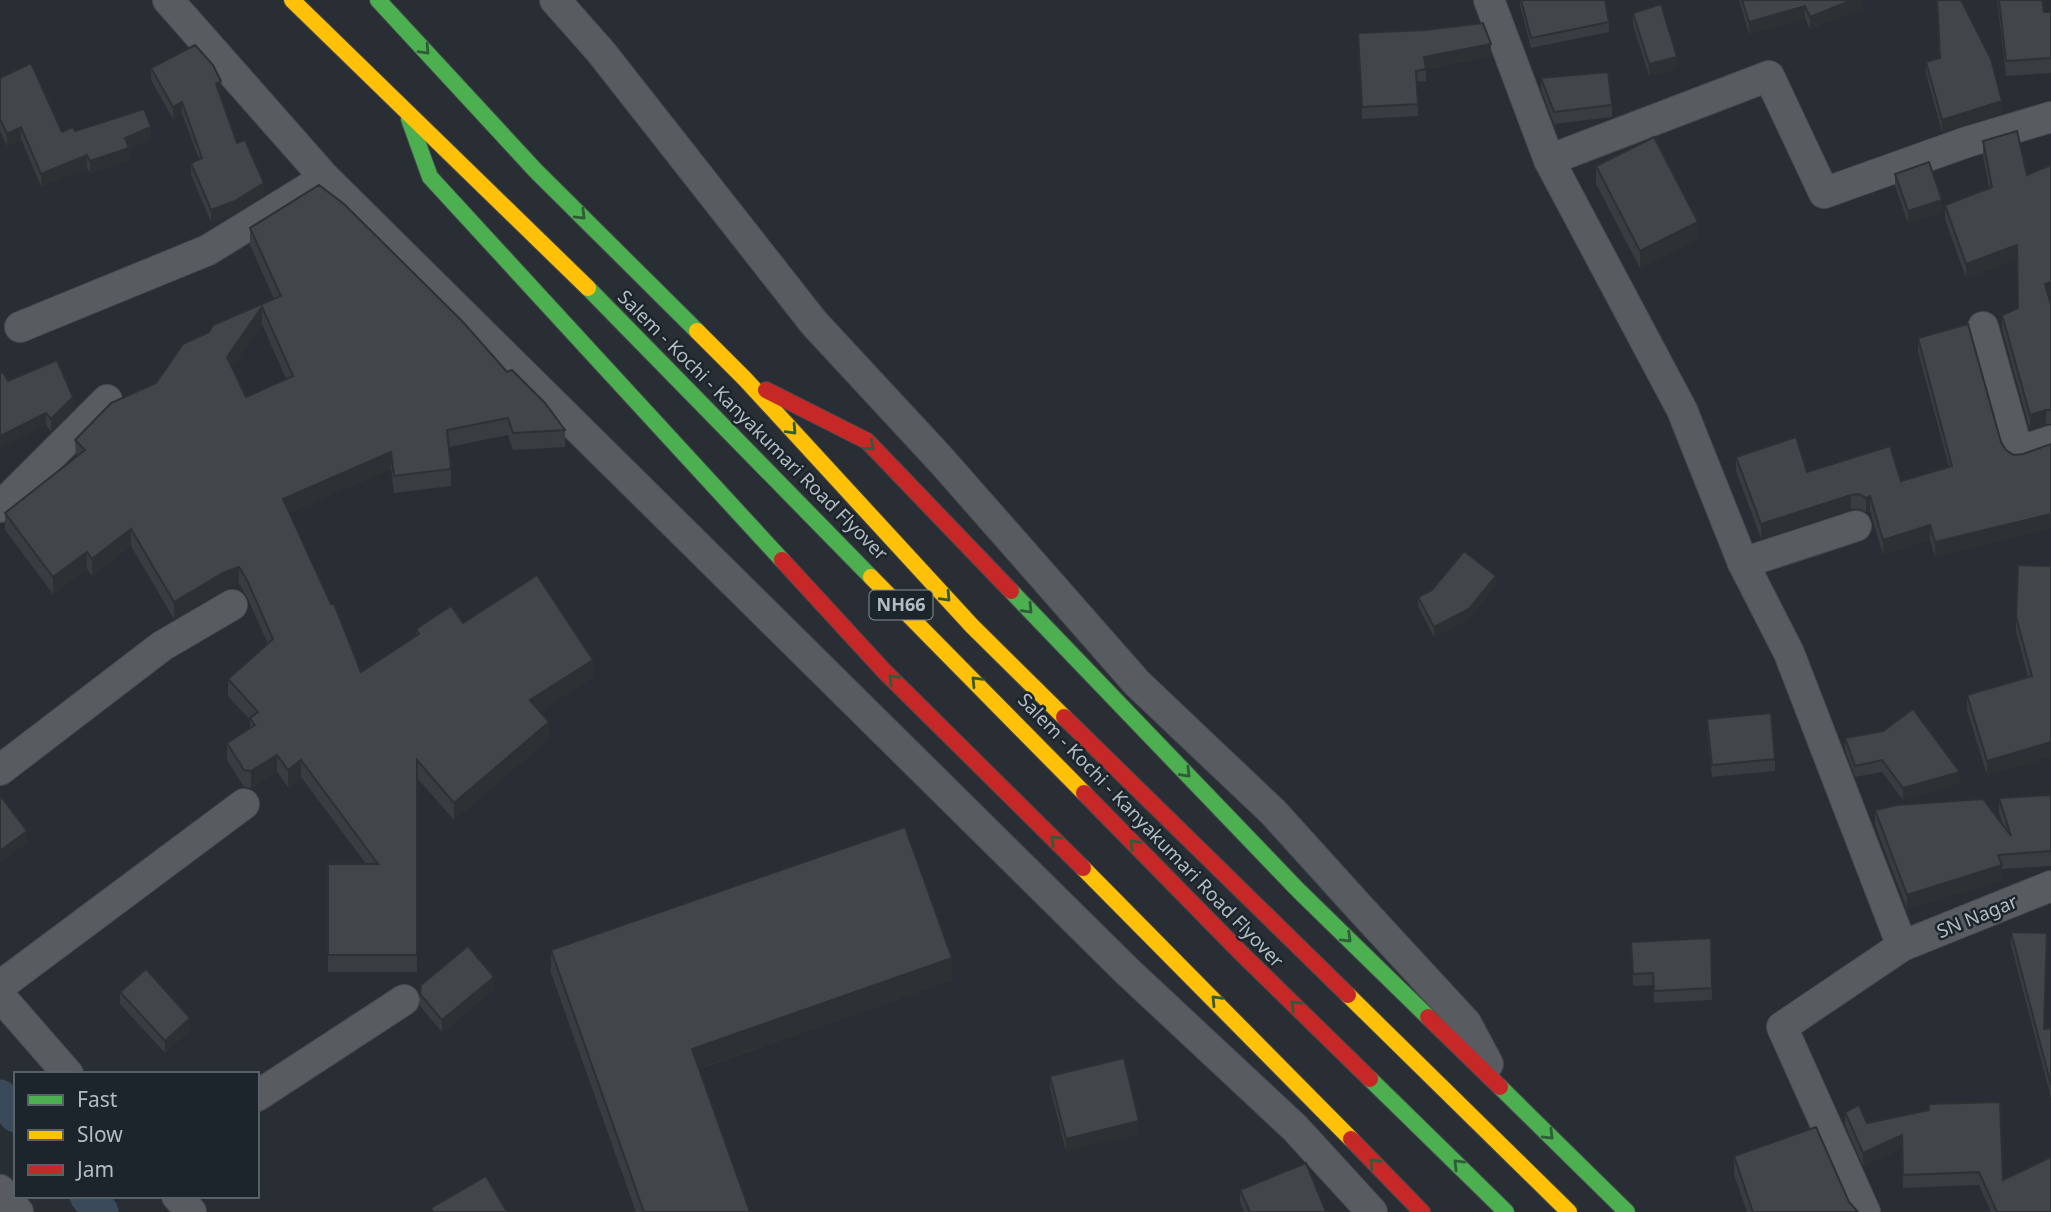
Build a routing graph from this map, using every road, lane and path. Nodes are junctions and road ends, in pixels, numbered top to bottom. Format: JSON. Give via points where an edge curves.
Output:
{"nodes":[{"id":1,"x":168,"y":0,"type":"edge"},
{"id":2,"x":292,"y":0,"type":"edge"},
{"id":3,"x":379,"y":0,"type":"edge"},
{"id":4,"x":555,"y":0,"type":"edge"},
{"id":5,"x":1489,"y":0,"type":"edge"},
{"id":6,"x":407,"y":114,"type":"junction"},
{"id":7,"x":2051,"y":117,"type":"edge"},
{"id":8,"x":1549,"y":159,"type":"junction"},
{"id":9,"x":325,"y":178,"type":"junction"},
{"id":10,"x":20,"y":327,"type":"dead end"},
{"id":11,"x":1983,"y":327,"type":"dead end"},
{"id":12,"x":745,"y":379,"type":"junction"},
{"id":13,"x":107,"y":400,"type":"dead end"},
{"id":14,"x":2051,"y":441,"type":"edge"},
{"id":15,"x":0,"y":508,"type":"edge"},
{"id":16,"x":1856,"y":526,"type":"dead end"},
{"id":17,"x":1742,"y":563,"type":"junction"},
{"id":18,"x":232,"y":605,"type":"dead end"},
{"id":19,"x":0,"y":770,"type":"edge"},
{"id":20,"x":244,"y":804,"type":"dead end"},
{"id":21,"x":2051,"y":886,"type":"edge"},
{"id":22,"x":1902,"y":946,"type":"junction"},
{"id":23,"x":0,"y":986,"type":"edge"},
{"id":24,"x":0,"y":996,"type":"edge"},
{"id":25,"x":404,"y":1000,"type":"dead end"},
{"id":26,"x":66,"y":1072,"type":"edge"},
{"id":27,"x":1500,"y":1087,"type":"junction"},
{"id":28,"x":259,"y":1095,"type":"edge"},
{"id":29,"x":0,"y":1190,"type":"edge"},
{"id":30,"x":179,"y":1198,"type":"edge"},
{"id":31,"x":18,"y":1212,"type":"edge"},
{"id":32,"x":191,"y":1212,"type":"edge"},
{"id":33,"x":1372,"y":1212,"type":"edge"},
{"id":34,"x":1422,"y":1212,"type":"edge"},
{"id":35,"x":1506,"y":1212,"type":"edge"},
{"id":36,"x":1569,"y":1212,"type":"edge"},
{"id":37,"x":1626,"y":1212,"type":"edge"},
{"id":38,"x":1865,"y":1212,"type":"edge"}],
"edges":[{"from":1,"to":9,"type":"street"},
{"from":2,"to":6,"type":"main road","name":"Salem - Kochi - Kanyakumari Road Flyover","number":"NH66"},
{"from":3,"to":12,"type":"main road","name":"Salem - Kochi - Kanyakumari Road Flyover","number":"NH66","one_way":true,"via":[[536,171]]},
{"from":4,"to":27,"type":"street","via":[[814,323],[1137,683],[1274,813],[1465,1023]]},
{"from":5,"to":8,"type":"street"},
{"from":34,"to":6,"type":"main road","one_way":true,"via":[[885,672],[430,177]]},
{"from":35,"to":6,"type":"main road","name":"Salem - Kochi - Kanyakumari Road Flyover","number":"NH66","one_way":true,"via":[[1240,952],[599,299]]},
{"from":7,"to":8,"type":"street","via":[[1824,193],[1769,76]]},
{"from":8,"to":17,"type":"street","via":[[1682,410]]},
{"from":9,"to":10,"type":"street","via":[[208,250]]},
{"from":9,"to":33,"type":"street","via":[[1127,971],[1295,1128]]},
{"from":11,"to":14,"type":"street","via":[[2018,452]]},
{"from":12,"to":27,"type":"main road","one_way":true,"via":[[867,441],[1298,890]]},
{"from":12,"to":36,"type":"main road","name":"Salem - Kochi - Kanyakumari Road Flyover","number":"NH66","one_way":true,"via":[[972,626]]},
{"from":13,"to":15,"type":"street"},
{"from":16,"to":17,"type":"street"},
{"from":17,"to":22,"type":"street","via":[[1789,653]]},
{"from":18,"to":19,"type":"street","via":[[162,646]]},
{"from":20,"to":23,"type":"street"},
{"from":21,"to":22,"type":"street","name":"SN Nagar"},
{"from":22,"to":38,"type":"street","name":"SN Nagar","via":[[1782,1027]]},
{"from":24,"to":26,"type":"street"},
{"from":25,"to":28,"type":"street"},
{"from":27,"to":37,"type":"main road","one_way":true},
{"from":29,"to":31,"type":"street"},
{"from":30,"to":32,"type":"street"}]}
